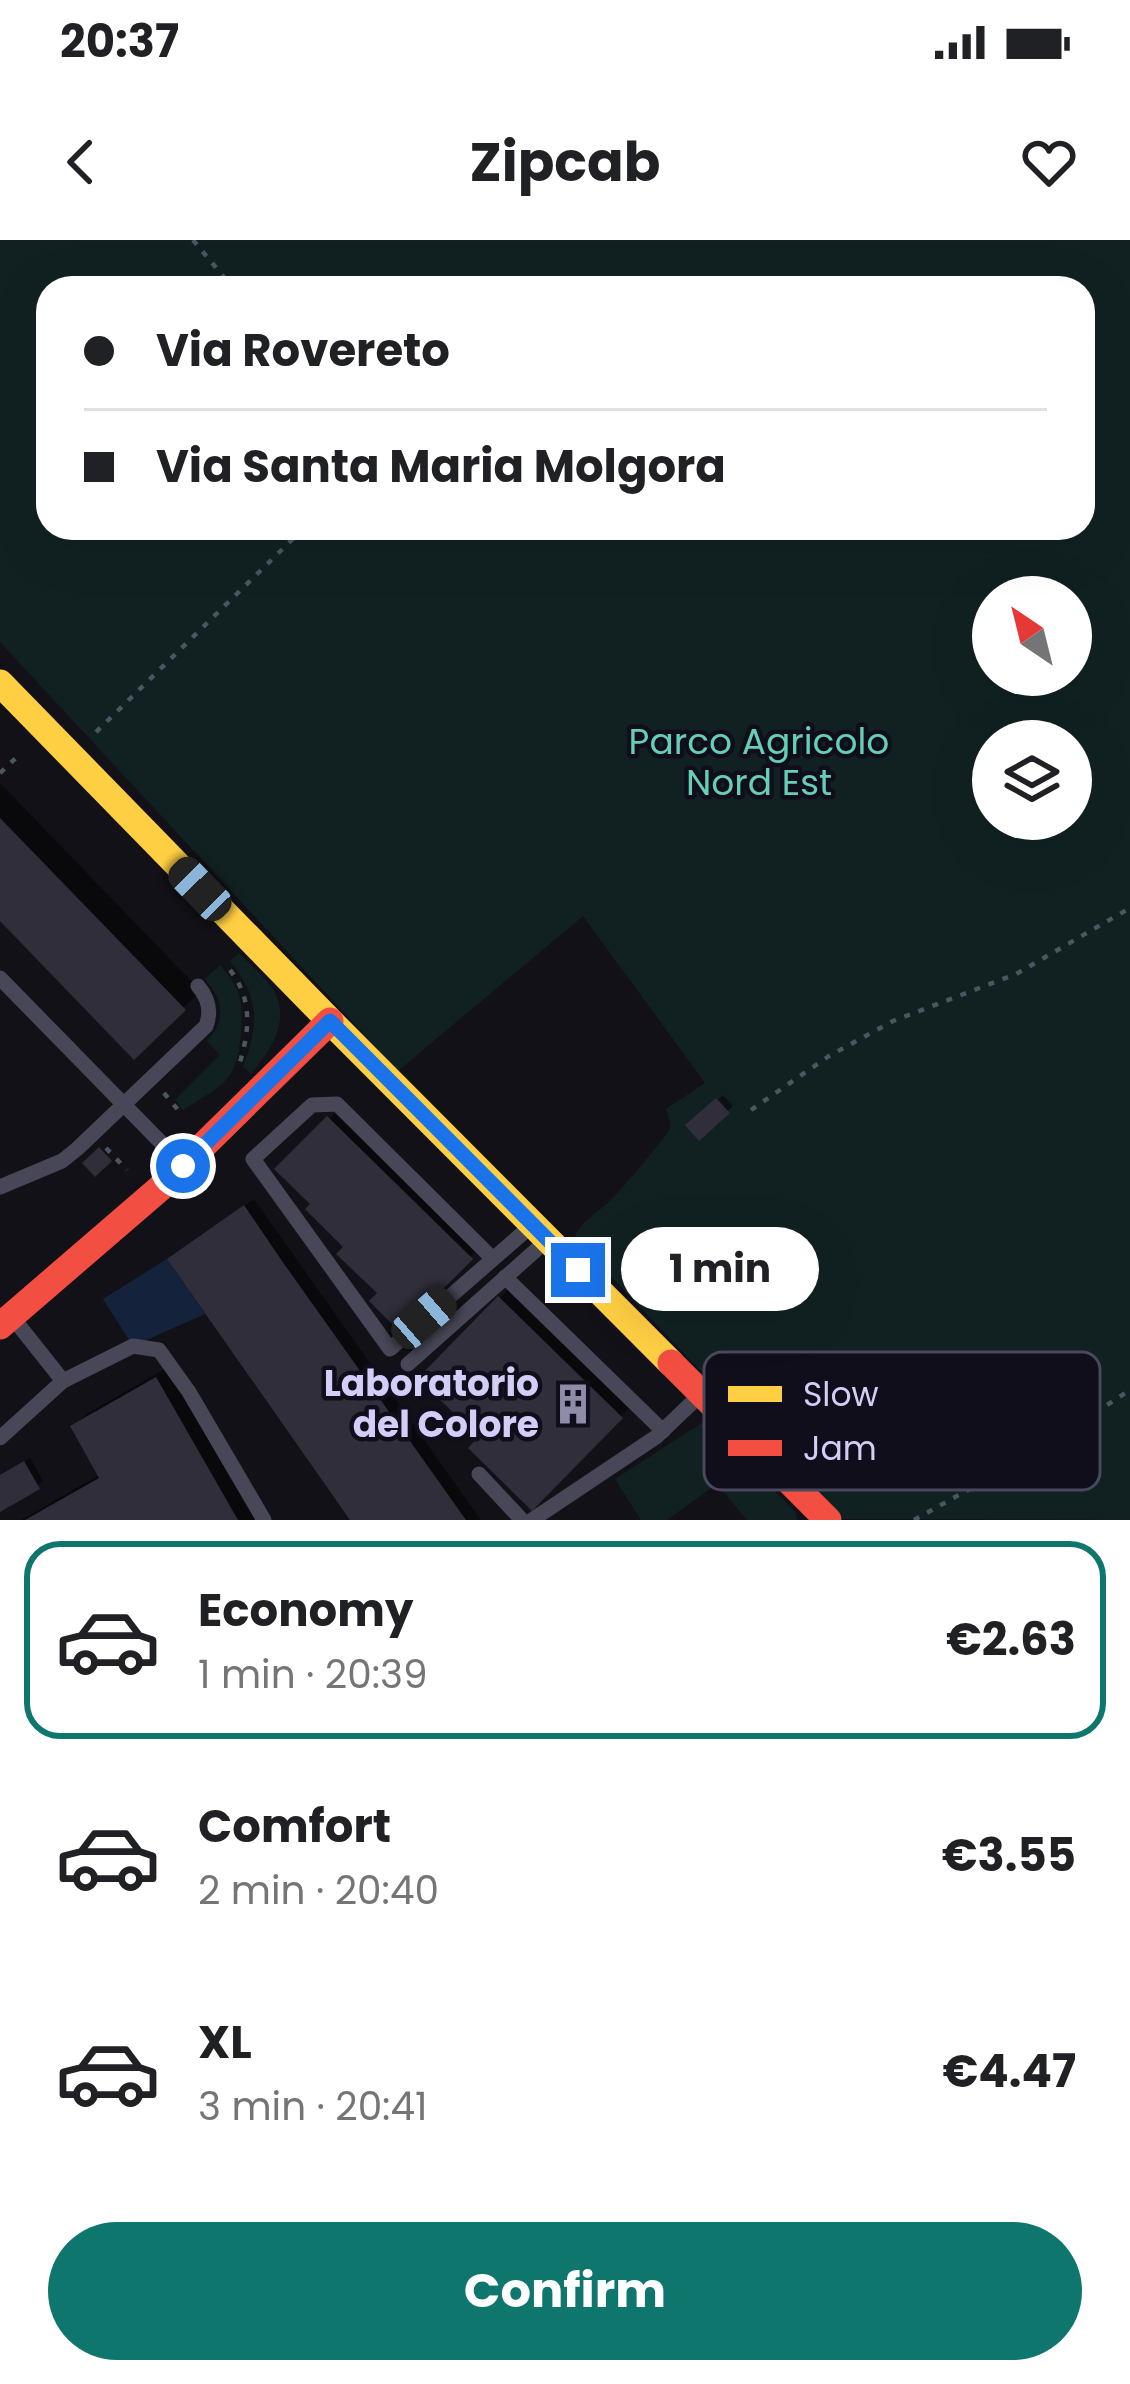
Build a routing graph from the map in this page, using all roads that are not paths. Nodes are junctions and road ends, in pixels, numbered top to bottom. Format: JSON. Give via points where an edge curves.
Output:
{"nodes":[{"id":1,"x":0,"y":682,"type":"edge"},
{"id":2,"x":0,"y":978,"type":"edge"},
{"id":3,"x":198,"y":986,"type":"dead end"},
{"id":4,"x":330,"y":1021,"type":"junction"},
{"id":5,"x":124,"y":1105,"type":"junction"},
{"id":6,"x":183,"y":1166,"type":"junction"},
{"id":7,"x":0,"y":1186,"type":"edge"},
{"id":8,"x":540,"y":1232,"type":"junction"},
{"id":9,"x":493,"y":1258,"type":"junction"},
{"id":10,"x":505,"y":1277,"type":"junction"},
{"id":11,"x":6,"y":1322,"type":"edge"},
{"id":12,"x":408,"y":1364,"type":"dead end"},
{"id":13,"x":63,"y":1382,"type":"junction"},
{"id":14,"x":701,"y":1395,"type":"junction"},
{"id":15,"x":704,"y":1398,"type":"edge"},
{"id":16,"x":663,"y":1431,"type":"junction"},
{"id":17,"x":0,"y":1438,"type":"edge"},
{"id":18,"x":479,"y":1474,"type":"dead end"},
{"id":19,"x":798,"y":1490,"type":"edge"},
{"id":20,"x":264,"y":1520,"type":"edge"},
{"id":21,"x":521,"y":1520,"type":"edge"},
{"id":22,"x":532,"y":1520,"type":"edge"},
{"id":23,"x":828,"y":1520,"type":"edge"}],
"edges":[{"from":1,"to":4,"type":"street","via":[[16,712]]},
{"from":2,"to":5,"type":"lane"},
{"from":3,"to":5,"type":"lane","via":[[209,1007],[206,1026]]},
{"from":4,"to":6,"type":"street"},
{"from":4,"to":8,"type":"street"},
{"from":5,"to":6,"type":"lane"},
{"from":5,"to":7,"type":"lane","via":[[62,1161]]},
{"from":6,"to":11,"type":"street"},
{"from":8,"to":9,"type":"lane"},
{"from":8,"to":10,"type":"lane"},
{"from":8,"to":14,"type":"street"},
{"from":9,"to":9,"type":"lane","via":[[337,1104],[312,1105],[253,1160],[390,1348]]},
{"from":10,"to":12,"type":"lane"},
{"from":10,"to":16,"type":"lane"},
{"from":11,"to":13,"type":"lane"},
{"from":13,"to":17,"type":"lane"},
{"from":13,"to":20,"type":"lane","via":[[133,1346],[159,1350]]},
{"from":14,"to":15,"type":"street"},
{"from":14,"to":16,"type":"lane"},
{"from":16,"to":22,"type":"lane"},
{"from":18,"to":21,"type":"lane"},
{"from":19,"to":23,"type":"street"}]}
